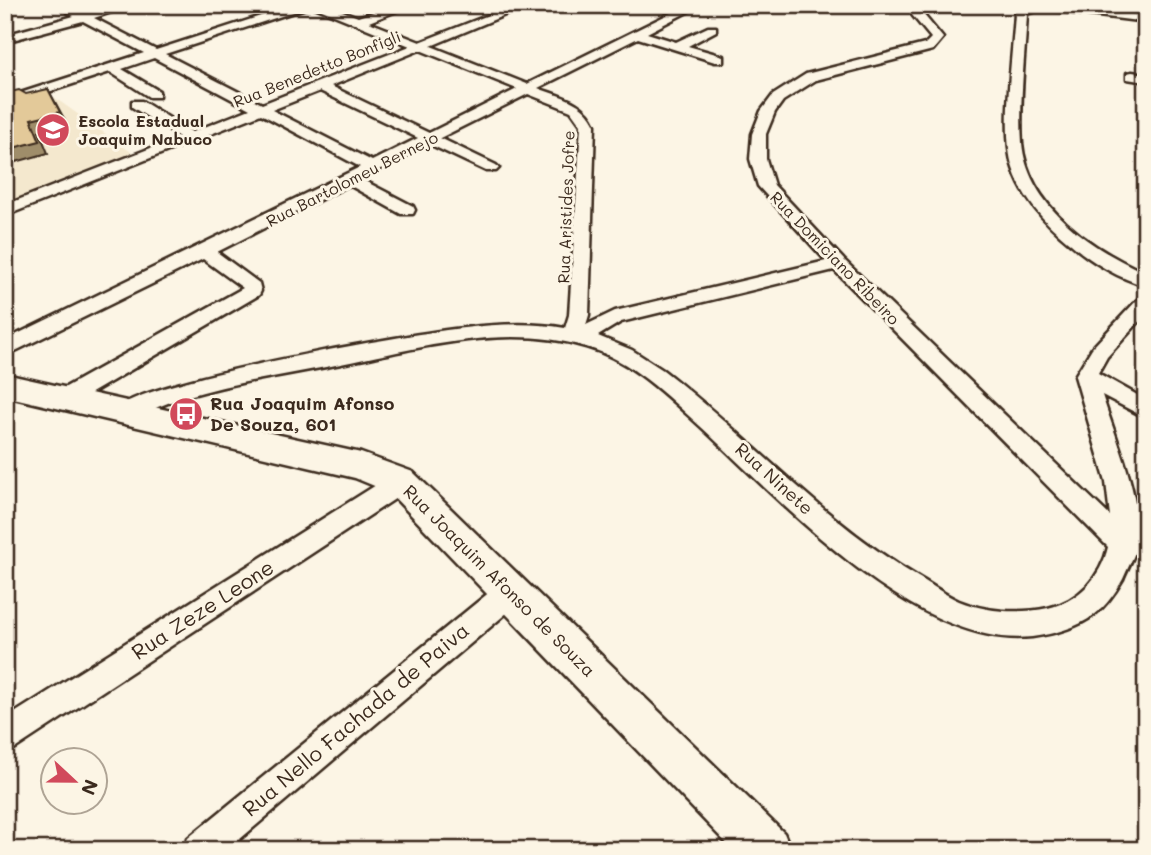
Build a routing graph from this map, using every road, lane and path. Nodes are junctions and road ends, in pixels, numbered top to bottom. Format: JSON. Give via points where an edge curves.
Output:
{"nodes":[{"id":1,"x":61,"y":5,"type":"edge"},
{"id":2,"x":128,"y":5,"type":"edge"},
{"id":3,"x":307,"y":5,"type":"edge"},
{"id":4,"x":317,"y":5,"type":"edge"},
{"id":5,"x":407,"y":5,"type":"edge"},
{"id":6,"x":524,"y":5,"type":"edge"},
{"id":7,"x":696,"y":5,"type":"edge"},
{"id":8,"x":916,"y":5,"type":"edge"},
{"id":9,"x":84,"y":18,"type":"junction"},
{"id":10,"x":1146,"y":19,"type":"edge"},
{"id":11,"x":359,"y":21,"type":"junction"},
{"id":12,"x":712,"y":29,"type":"dead end"},
{"id":13,"x":637,"y":34,"type":"junction"},
{"id":14,"x":5,"y":39,"type":"edge"},
{"id":15,"x":422,"y":46,"type":"junction"},
{"id":16,"x":678,"y":46,"type":"junction"},
{"id":17,"x":154,"y":55,"type":"junction"},
{"id":18,"x":719,"y":59,"type":"dead end"},
{"id":19,"x":113,"y":68,"type":"junction"},
{"id":20,"x":320,"y":86,"type":"junction"},
{"id":21,"x":528,"y":87,"type":"junction"},
{"id":22,"x":154,"y":94,"type":"dead end"},
{"id":23,"x":5,"y":102,"type":"edge"},
{"id":24,"x":137,"y":104,"type":"dead end"},
{"id":25,"x":261,"y":109,"type":"junction"},
{"id":26,"x":190,"y":137,"type":"junction"},
{"id":27,"x":431,"y":139,"type":"junction"},
{"id":28,"x":372,"y":166,"type":"junction"},
{"id":29,"x":491,"y":168,"type":"dead end"},
{"id":30,"x":349,"y":179,"type":"junction"},
{"id":31,"x":407,"y":210,"type":"dead end"},
{"id":32,"x":5,"y":211,"type":"edge"},
{"id":33,"x":206,"y":253,"type":"junction"},
{"id":34,"x":838,"y":264,"type":"junction"},
{"id":35,"x":1146,"y":280,"type":"edge"},
{"id":36,"x":1146,"y":302,"type":"edge"},
{"id":37,"x":576,"y":337,"type":"junction"},
{"id":38,"x":5,"y":349,"type":"edge"},
{"id":39,"x":1086,"y":376,"type":"junction"},
{"id":40,"x":5,"y":385,"type":"edge"},
{"id":41,"x":63,"y":399,"type":"junction"},
{"id":42,"x":1146,"y":410,"type":"edge"},
{"id":43,"x":126,"y":411,"type":"junction"},
{"id":44,"x":401,"y":482,"type":"junction"},
{"id":45,"x":1124,"y":546,"type":"junction"},
{"id":46,"x":512,"y":591,"type":"junction"},
{"id":47,"x":5,"y":737,"type":"edge"},
{"id":48,"x":200,"y":850,"type":"edge"},
{"id":49,"x":767,"y":850,"type":"edge"}],
"edges":[{"from":1,"to":9,"type":"street"},
{"from":2,"to":9,"type":"street"},
{"from":3,"to":17,"type":"street"},
{"from":4,"to":11,"type":"street","name":"Rua Aristides Jofre"},
{"from":5,"to":11,"type":"street"},
{"from":6,"to":15,"type":"street","name":"Rua Benedetto Bonfigli"},
{"from":7,"to":13,"type":"street","name":"Rua Bartolomeu Bernejo"},
{"from":8,"to":34,"type":"street","name":"Rua Domiciano Ribeiro","via":[[918,15],[937,38],[935,42],[909,53],[811,77],[778,98],[759,134],[758,159],[766,186]]},
{"from":9,"to":14,"type":"street"},
{"from":9,"to":17,"type":"street"},
{"from":10,"to":35,"type":"street","via":[[1042,6],[1021,13],[1015,143],[1016,163],[1039,204],[1098,256]]},
{"from":11,"to":15,"type":"street","name":"Rua Aristides Jofre"},
{"from":12,"to":16,"type":"street"},
{"from":13,"to":16,"type":"street"},
{"from":13,"to":21,"type":"street","name":"Rua Bartolomeu Bernejo"},
{"from":15,"to":20,"type":"street","name":"Rua Benedetto Bonfigli"},
{"from":15,"to":21,"type":"street","name":"Rua Aristides Jofre"},
{"from":16,"to":18,"type":"street"},
{"from":17,"to":19,"type":"street"},
{"from":17,"to":25,"type":"street"},
{"from":19,"to":22,"type":"street"},
{"from":19,"to":23,"type":"street"},
{"from":20,"to":25,"type":"street","name":"Rua Benedetto Bonfigli"},
{"from":20,"to":27,"type":"street"},
{"from":21,"to":27,"type":"street","name":"Rua Bartolomeu Bernejo"},
{"from":21,"to":37,"type":"street","name":"Rua Aristides Jofre","via":[[576,108],[588,125]]},
{"from":24,"to":26,"type":"street"},
{"from":25,"to":26,"type":"street","name":"Rua Benedetto Bonfigli"},
{"from":25,"to":28,"type":"street"},
{"from":26,"to":32,"type":"street","name":"Rua Benedetto Bonfigli"},
{"from":27,"to":28,"type":"street","name":"Rua Bartolomeu Bernejo"},
{"from":27,"to":29,"type":"street"},
{"from":28,"to":30,"type":"street","name":"Rua Bartolomeu Bernejo"},
{"from":30,"to":31,"type":"street"},
{"from":30,"to":33,"type":"street","name":"Rua Bartolomeu Bernejo"},
{"from":33,"to":38,"type":"street","name":"Rua Bartolomeu Bernejo"},
{"from":33,"to":41,"type":"street","via":[[247,282],[251,291]]},
{"from":34,"to":37,"type":"street","via":[[615,317]]},
{"from":34,"to":45,"type":"street","name":"Rua Domiciano Ribeiro"},
{"from":36,"to":39,"type":"street","via":[[1099,353]]},
{"from":37,"to":43,"type":"street","name":"Rua Ninete","via":[[500,331],[439,338],[240,376],[160,396]]},
{"from":37,"to":45,"type":"street","name":"Rua Ninete","via":[[619,353],[647,371],[834,533],[898,581],[954,612],[1011,626],[1048,623],[1083,608],[1103,588],[1117,568]]},
{"from":39,"to":42,"type":"street"},
{"from":39,"to":45,"type":"street","name":"Rua Ninete","via":[[1121,494]]},
{"from":40,"to":41,"type":"main road","name":"Rua Joaquim Afonso de Souza"},
{"from":41,"to":43,"type":"main road","name":"Rua Joaquim Afonso de Souza"},
{"from":43,"to":44,"type":"main road","name":"Rua Joaquim Afonso de Souza","via":[[361,466]]},
{"from":44,"to":46,"type":"main road","name":"Rua Joaquim Afonso de Souza"},
{"from":44,"to":47,"type":"street","name":"Rua Zeze Leone"},
{"from":46,"to":48,"type":"street","name":"Rua Nello Fachada de Paiva"},
{"from":46,"to":49,"type":"main road","name":"Rua Joaquim Afonso de Souza"}]}
